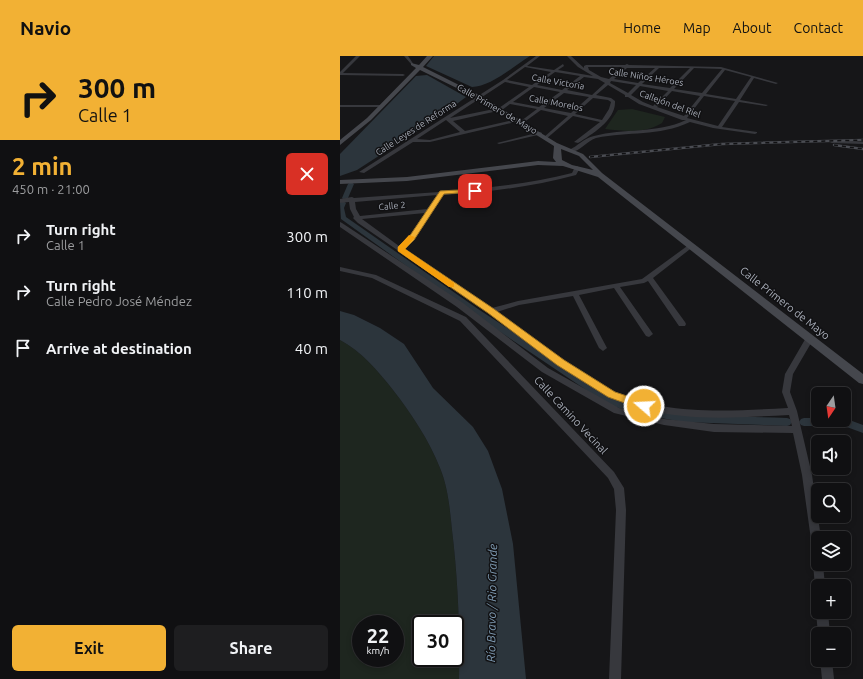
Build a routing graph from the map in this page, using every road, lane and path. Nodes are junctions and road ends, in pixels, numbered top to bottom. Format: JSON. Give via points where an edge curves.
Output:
{"nodes":[{"id":1,"x":358,"y":56,"type":"edge"},
{"id":2,"x":406,"y":56,"type":"edge"},
{"id":3,"x":422,"y":56,"type":"edge"},
{"id":4,"x":430,"y":56,"type":"edge"},
{"id":5,"x":538,"y":56,"type":"edge"},
{"id":6,"x":568,"y":56,"type":"edge"},
{"id":7,"x":563,"y":65,"type":"dead end"},
{"id":8,"x":523,"y":66,"type":"junction"},
{"id":9,"x":627,"y":66,"type":"junction"},
{"id":10,"x":660,"y":66,"type":"junction"},
{"id":11,"x":692,"y":67,"type":"junction"},
{"id":12,"x":415,"y":68,"type":"junction"},
{"id":13,"x":724,"y":69,"type":"junction"},
{"id":14,"x":587,"y":70,"type":"junction"},
{"id":15,"x":554,"y":71,"type":"junction"},
{"id":16,"x":340,"y":74,"type":"edge"},
{"id":17,"x":403,"y":75,"type":"junction"},
{"id":18,"x":582,"y":76,"type":"junction"},
{"id":19,"x":592,"y":77,"type":"junction"},
{"id":20,"x":753,"y":77,"type":"junction"},
{"id":21,"x":599,"y":78,"type":"junction"},
{"id":22,"x":611,"y":80,"type":"junction"},
{"id":23,"x":504,"y":81,"type":"junction"},
{"id":24,"x":776,"y":83,"type":"dead end"},
{"id":25,"x":606,"y":84,"type":"junction"},
{"id":26,"x":640,"y":84,"type":"junction"},
{"id":27,"x":533,"y":86,"type":"junction"},
{"id":28,"x":602,"y":88,"type":"junction"},
{"id":29,"x":672,"y":89,"type":"junction"},
{"id":30,"x":562,"y":91,"type":"junction"},
{"id":31,"x":704,"y":94,"type":"junction"},
{"id":32,"x":593,"y":96,"type":"junction"},
{"id":33,"x":627,"y":96,"type":"junction"},
{"id":34,"x":479,"y":97,"type":"junction"},
{"id":35,"x":738,"y":100,"type":"junction"},
{"id":36,"x":510,"y":103,"type":"junction"},
{"id":37,"x":766,"y":105,"type":"dead end"},
{"id":38,"x":340,"y":106,"type":"edge"},
{"id":39,"x":373,"y":106,"type":"junction"},
{"id":40,"x":380,"y":106,"type":"junction"},
{"id":41,"x":654,"y":108,"type":"junction"},
{"id":42,"x":500,"y":109,"type":"junction"},
{"id":43,"x":540,"y":109,"type":"junction"},
{"id":44,"x":574,"y":115,"type":"junction"},
{"id":45,"x":448,"y":119,"type":"junction"},
{"id":46,"x":684,"y":119,"type":"junction"},
{"id":47,"x":601,"y":120,"type":"junction"},
{"id":48,"x":690,"y":120,"type":"junction"},
{"id":49,"x":520,"y":121,"type":"junction"},
{"id":50,"x":356,"y":128,"type":"junction"},
{"id":51,"x":719,"y":128,"type":"junction"},
{"id":52,"x":464,"y":133,"type":"junction"},
{"id":53,"x":540,"y":133,"type":"junction"},
{"id":54,"x":755,"y":133,"type":"dead end"},
{"id":55,"x":592,"y":136,"type":"junction"},
{"id":56,"x":546,"y":138,"type":"junction"},
{"id":57,"x":412,"y":140,"type":"junction"},
{"id":58,"x":576,"y":142,"type":"dead end"},
{"id":59,"x":832,"y":142,"type":"dead end"},
{"id":60,"x":340,"y":143,"type":"edge"},
{"id":61,"x":499,"y":143,"type":"dead end"},
{"id":62,"x":863,"y":143,"type":"edge"},
{"id":63,"x":557,"y":145,"type":"junction"},
{"id":64,"x":572,"y":151,"type":"junction"},
{"id":65,"x":558,"y":154,"type":"junction"},
{"id":66,"x":587,"y":162,"type":"junction"},
{"id":67,"x":538,"y":163,"type":"junction"},
{"id":68,"x":564,"y":164,"type":"junction"},
{"id":69,"x":577,"y":168,"type":"junction"},
{"id":70,"x":362,"y":172,"type":"dead end"},
{"id":71,"x":600,"y":175,"type":"junction"},
{"id":72,"x":340,"y":179,"type":"edge"},
{"id":73,"x":360,"y":181,"type":"junction"},
{"id":74,"x":340,"y":182,"type":"edge"},
{"id":75,"x":442,"y":192,"type":"junction"},
{"id":76,"x":352,"y":199,"type":"junction"},
{"id":77,"x":340,"y":201,"type":"edge"},
{"id":78,"x":428,"y":211,"type":"junction"},
{"id":79,"x":356,"y":218,"type":"junction"},
{"id":80,"x":340,"y":224,"type":"edge"},
{"id":81,"x":692,"y":245,"type":"junction"},
{"id":82,"x":400,"y":249,"type":"junction"},
{"id":83,"x":340,"y":269,"type":"edge"},
{"id":84,"x":649,"y":277,"type":"junction"},
{"id":85,"x":616,"y":287,"type":"junction"},
{"id":86,"x":575,"y":293,"type":"junction"},
{"id":87,"x":491,"y":311,"type":"junction"},
{"id":88,"x":682,"y":324,"type":"dead end"},
{"id":89,"x":649,"y":334,"type":"dead end"},
{"id":90,"x":810,"y":338,"type":"junction"},
{"id":91,"x":603,"y":348,"type":"dead end"},
{"id":92,"x":863,"y":380,"type":"edge"},
{"id":93,"x":794,"y":411,"type":"junction"},
{"id":94,"x":797,"y":430,"type":"junction"},
{"id":95,"x":814,"y":531,"type":"edge"},
{"id":96,"x":827,"y":667,"type":"edge"},
{"id":97,"x":615,"y":679,"type":"edge"},
{"id":98,"x":828,"y":679,"type":"edge"}],
"edges":[{"from":1,"to":16,"type":"street"},
{"from":2,"to":12,"type":"street"},
{"from":3,"to":12,"type":"main road"},
{"from":4,"to":12,"type":"main road"},
{"from":5,"to":8,"type":"street","name":"Calle Leyes de Reforma"},
{"from":6,"to":14,"type":"street","name":"Callejón del Riel","via":[[578,66]]},
{"from":7,"to":15,"type":"street"},
{"from":8,"to":15,"type":"street","name":"Calle Niños Héroes"},
{"from":8,"to":23,"type":"street","name":"Calle Leyes de Reforma"},
{"from":9,"to":10,"type":"street"},
{"from":9,"to":14,"type":"street","via":[[586,66]]},
{"from":9,"to":22,"type":"street"},
{"from":10,"to":11,"type":"street"},
{"from":10,"to":26,"type":"street"},
{"from":11,"to":13,"type":"street"},
{"from":11,"to":29,"type":"street"},
{"from":12,"to":17,"type":"main road"},
{"from":12,"to":34,"type":"main road","name":"Calle Primero de Mayo"},
{"from":12,"to":40,"type":"main road"},
{"from":13,"to":20,"type":"street"},
{"from":13,"to":31,"type":"street"},
{"from":14,"to":21,"type":"street","name":"Callejón del Riel"},
{"from":15,"to":18,"type":"street","name":"Calle Niños Héroes"},
{"from":15,"to":27,"type":"street"},
{"from":16,"to":17,"type":"street"},
{"from":17,"to":39,"type":"main road"},
{"from":18,"to":19,"type":"street","name":"Calle Niños Héroes"},
{"from":18,"to":30,"type":"street"},
{"from":19,"to":21,"type":"street","name":"Calle Niños Héroes"},
{"from":19,"to":28,"type":"street"},
{"from":20,"to":24,"type":"street"},
{"from":20,"to":35,"type":"street"},
{"from":21,"to":22,"type":"street","name":"Calle Niños Héroes"},
{"from":21,"to":25,"type":"street","name":"Callejón del Riel"},
{"from":22,"to":25,"type":"street"},
{"from":22,"to":26,"type":"street","name":"Calle Niños Héroes"},
{"from":23,"to":27,"type":"street","name":"Calle Victoria"},
{"from":23,"to":34,"type":"street","name":"Calle Leyes de Reforma"},
{"from":25,"to":28,"type":"street"},
{"from":25,"to":33,"type":"street","name":"Callejón del Riel"},
{"from":26,"to":29,"type":"street","name":"Calle Niños Héroes"},
{"from":26,"to":33,"type":"street"},
{"from":27,"to":30,"type":"street","name":"Calle Victoria"},
{"from":27,"to":36,"type":"street"},
{"from":28,"to":32,"type":"street"},
{"from":29,"to":31,"type":"street","name":"Calle Niños Héroes"},
{"from":29,"to":41,"type":"street"},
{"from":30,"to":32,"type":"street","name":"Calle Victoria"},
{"from":30,"to":43,"type":"street"},
{"from":31,"to":35,"type":"street","name":"Calle Niños Héroes"},
{"from":31,"to":46,"type":"street"},
{"from":32,"to":44,"type":"street"},
{"from":32,"to":47,"type":"street","name":"Calle Victoria","via":[[613,102],[612,108]]},
{"from":33,"to":41,"type":"street","name":"Callejón del Riel"},
{"from":34,"to":42,"type":"main road","name":"Calle Primero de Mayo"},
{"from":34,"to":45,"type":"street","name":"Calle Leyes de Reforma"},
{"from":35,"to":37,"type":"street","name":"Calle Niños Héroes"},
{"from":35,"to":51,"type":"street"},
{"from":36,"to":42,"type":"street"},
{"from":36,"to":43,"type":"street","name":"Calle Morelos"},
{"from":38,"to":39,"type":"street"},
{"from":39,"to":40,"type":"street"},
{"from":39,"to":50,"type":"main road"},
{"from":40,"to":50,"type":"main road","via":[[369,119]]},
{"from":41,"to":46,"type":"street","name":"Callejón del Riel"},
{"from":42,"to":45,"type":"street"},
{"from":42,"to":49,"type":"main road","name":"Calle Primero de Mayo"},
{"from":43,"to":44,"type":"street","name":"Calle Morelos"},
{"from":43,"to":49,"type":"street"},
{"from":44,"to":47,"type":"street","name":"Calle Morelos"},
{"from":44,"to":56,"type":"street"},
{"from":45,"to":52,"type":"street"},
{"from":45,"to":57,"type":"street","name":"Calle Leyes de Reforma"},
{"from":46,"to":48,"type":"street","name":"Callejón del Riel"},
{"from":47,"to":55,"type":"street"},
{"from":48,"to":51,"type":"street","name":"Callejón del Riel"},
{"from":48,"to":55,"type":"street","via":[[655,131]]},
{"from":49,"to":52,"type":"street"},
{"from":49,"to":53,"type":"main road","name":"Calle Primero de Mayo"},
{"from":50,"to":60,"type":"main road"},
{"from":51,"to":54,"type":"street","name":"Callejón del Riel"},
{"from":52,"to":57,"type":"street","via":[[424,142]]},
{"from":53,"to":56,"type":"main road","name":"Calle Primero de Mayo"},
{"from":53,"to":61,"type":"street"},
{"from":55,"to":58,"type":"street"},
{"from":55,"to":64,"type":"street","via":[[580,148]]},
{"from":56,"to":63,"type":"main road","name":"Calle Primero de Mayo"},
{"from":57,"to":70,"type":"street","name":"Calle Leyes de Reforma"},
{"from":59,"to":62,"type":"street"},
{"from":63,"to":64,"type":"main road","name":"Calle Primero de Mayo"},
{"from":63,"to":65,"type":"main road"},
{"from":64,"to":65,"type":"main road"},
{"from":64,"to":66,"type":"main road","name":"Calle Primero de Mayo","via":[[581,155]]},
{"from":65,"to":67,"type":"main road"},
{"from":65,"to":68,"type":"main road","via":[[557,159]]},
{"from":66,"to":69,"type":"main road"},
{"from":66,"to":71,"type":"main road","name":"Calle Primero de Mayo"},
{"from":67,"to":68,"type":"main road","name":"Calle Primero de Mayo"},
{"from":67,"to":73,"type":"main road","via":[[422,177]]},
{"from":68,"to":69,"type":"main road","name":"Calle Primero de Mayo"},
{"from":69,"to":71,"type":"main road","name":"Calle Primero de Mayo"},
{"from":69,"to":75,"type":"street","via":[[574,174],[541,181],[486,190]]},
{"from":71,"to":81,"type":"main road","name":"Calle Primero de Mayo"},
{"from":72,"to":73,"type":"main road"},
{"from":73,"to":74,"type":"main road"},
{"from":75,"to":76,"type":"street"},
{"from":75,"to":78,"type":"street"},
{"from":76,"to":77,"type":"street"},
{"from":76,"to":79,"type":"street"},
{"from":78,"to":79,"type":"street","name":"Calle 2"},
{"from":78,"to":82,"type":"street","via":[[411,238]]},
{"from":79,"to":82,"type":"street"},
{"from":80,"to":94,"type":"street","via":[[460,305],[545,370],[617,411],[664,422],[714,428]]},
{"from":81,"to":84,"type":"street"},
{"from":81,"to":90,"type":"main road","name":"Calle Primero de Mayo"},
{"from":82,"to":87,"type":"street"},
{"from":83,"to":97,"type":"street","name":"Calle Camino Vecinal","via":[[374,276],[463,319],[611,475],[619,488],[621,510]]},
{"from":84,"to":85,"type":"street"},
{"from":84,"to":88,"type":"street"},
{"from":85,"to":86,"type":"street"},
{"from":85,"to":89,"type":"street"},
{"from":86,"to":87,"type":"street","via":[[518,303]]},
{"from":86,"to":91,"type":"street"},
{"from":87,"to":93,"type":"street","via":[[560,362],[612,395],[644,406],[708,414]]},
{"from":90,"to":92,"type":"main road","name":"Calle Primero de Mayo"},
{"from":90,"to":93,"type":"street","via":[[786,382],[786,392]]},
{"from":93,"to":94,"type":"street"},
{"from":94,"to":95,"type":"street","via":[[807,475]]},
{"from":96,"to":98,"type":"street"}]}
